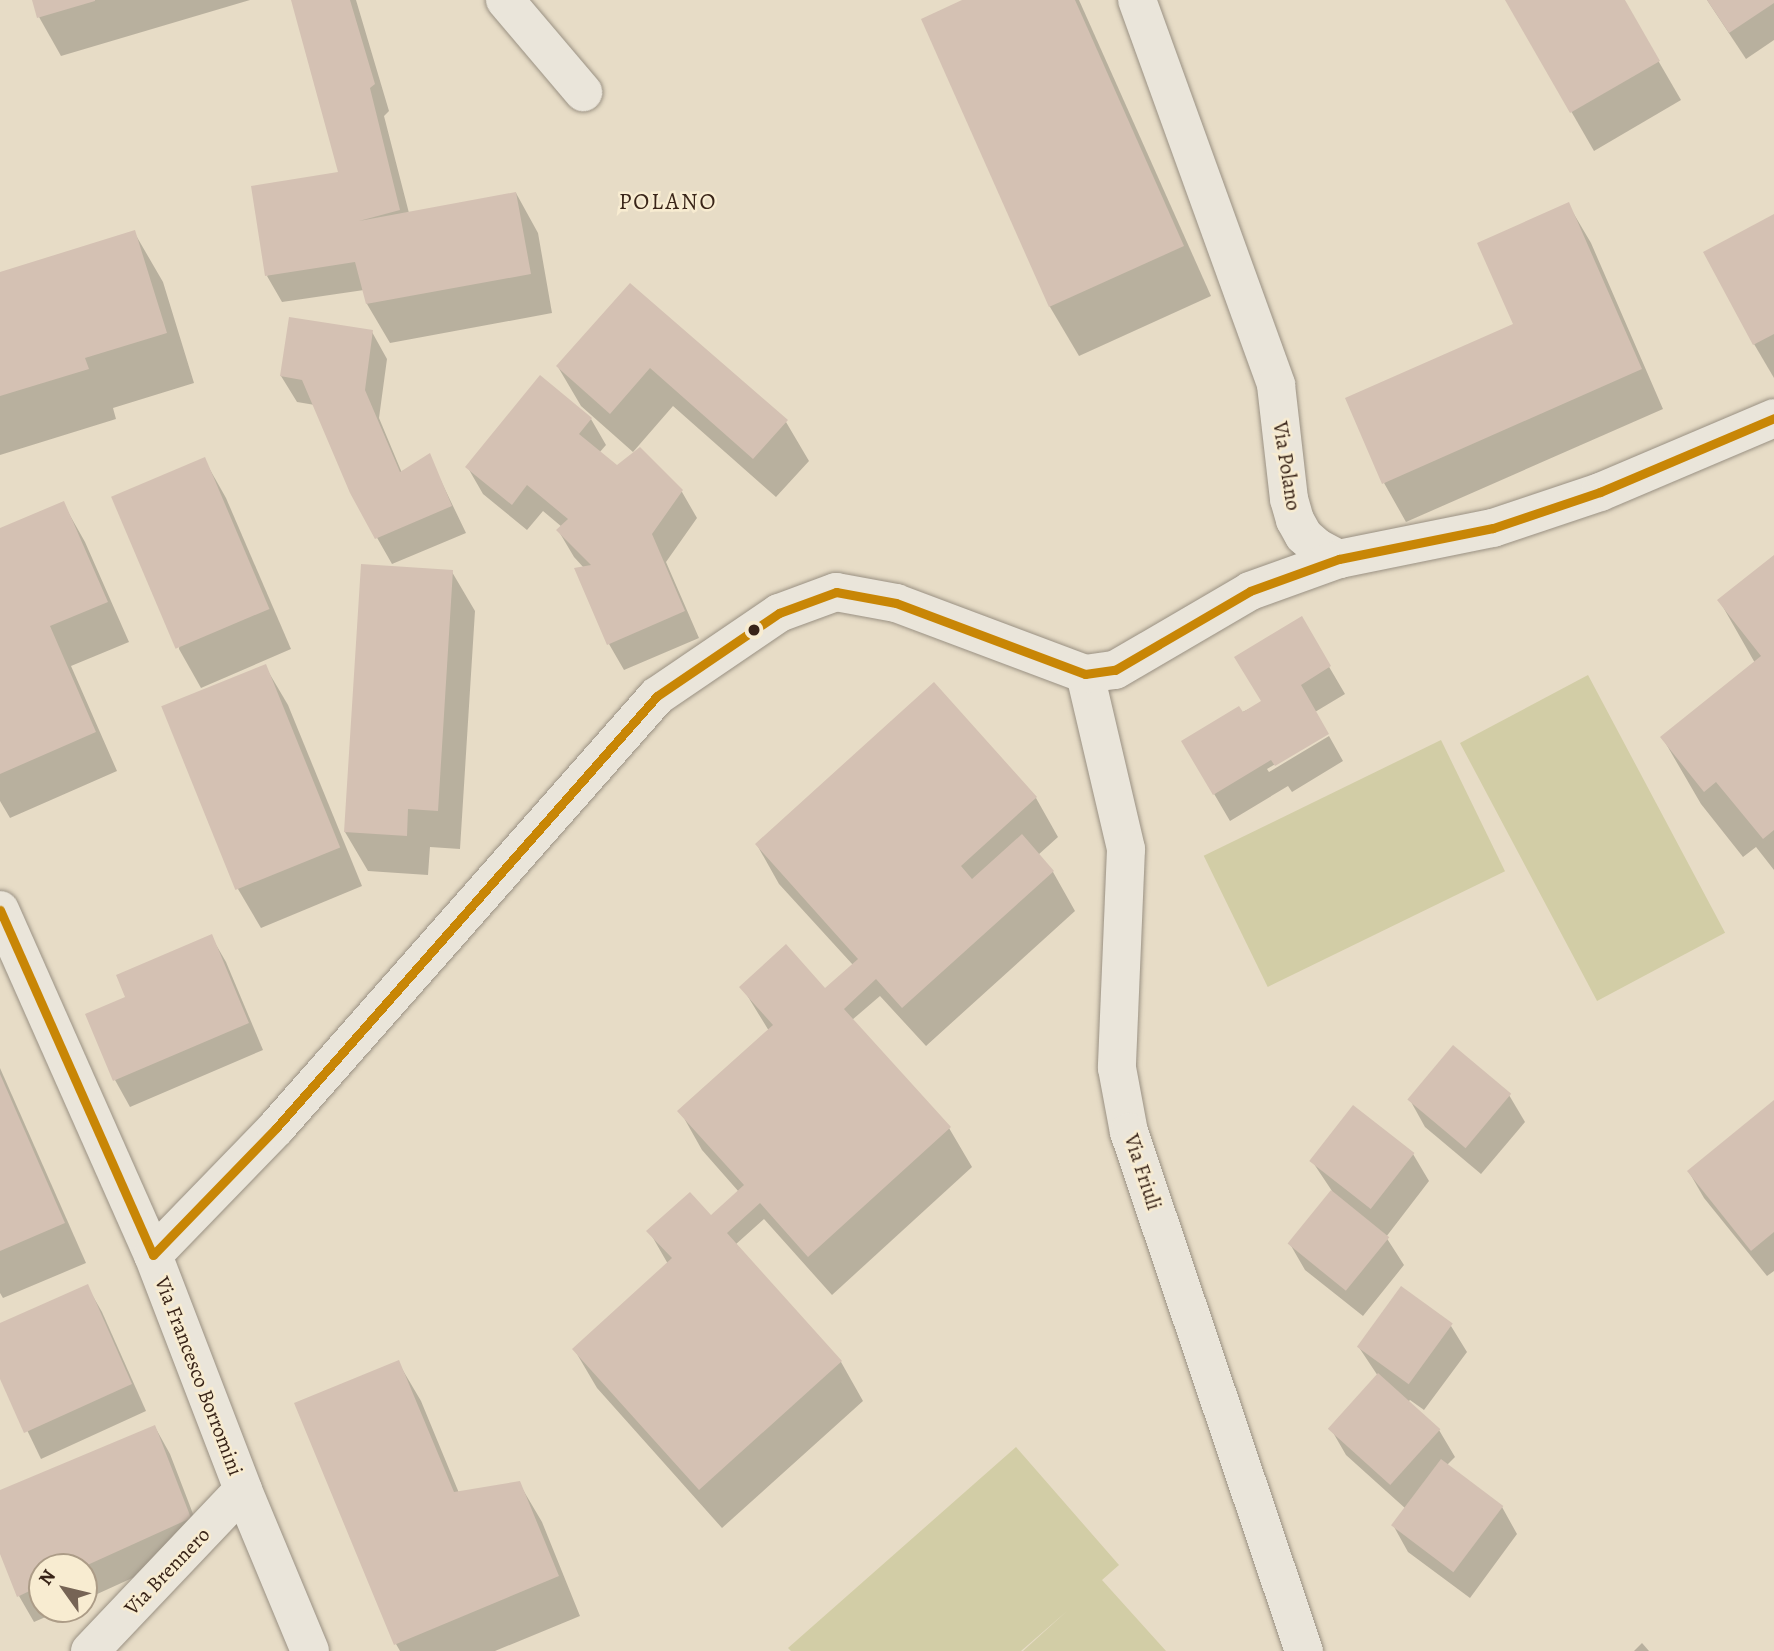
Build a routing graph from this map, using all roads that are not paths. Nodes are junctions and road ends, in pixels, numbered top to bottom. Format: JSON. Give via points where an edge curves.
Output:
{"nodes":[{"id":1,"x":505,"y":0,"type":"edge"},
{"id":2,"x":1138,"y":0,"type":"edge"},
{"id":3,"x":583,"y":92,"type":"dead end"},
{"id":4,"x":1774,"y":418,"type":"edge"},
{"id":5,"x":1339,"y":559,"type":"junction"},
{"id":6,"x":1085,"y":674,"type":"junction"},
{"id":7,"x":0,"y":910,"type":"edge"},
{"id":8,"x":153,"y":1255,"type":"junction"},
{"id":9,"x":243,"y":1490,"type":"junction"},
{"id":10,"x":90,"y":1651,"type":"edge"},
{"id":11,"x":310,"y":1651,"type":"edge"},
{"id":12,"x":1304,"y":1651,"type":"edge"}],
"edges":[{"from":1,"to":3,"type":"street"},
{"from":2,"to":5,"type":"street","name":"Via Polano","via":[[1276,385],[1295,520],[1304,536]]},
{"from":4,"to":5,"type":"street","via":[[1600,492],[1493,528]]},
{"from":5,"to":6,"type":"street","via":[[1250,591],[1115,670]]},
{"from":6,"to":8,"type":"street","via":[[896,603],[836,592],[779,613],[657,696],[276,1128]]},
{"from":6,"to":12,"type":"street","name":"Via Friuli","via":[[1126,849],[1117,1068],[1129,1132]]},
{"from":7,"to":8,"type":"street","name":"Via Francesco Borromini"},
{"from":8,"to":9,"type":"street","name":"Via Francesco Borromini"},
{"from":9,"to":10,"type":"street","name":"Via Brennero"},
{"from":9,"to":11,"type":"street","name":"Via Francesco Borromini"}]}
